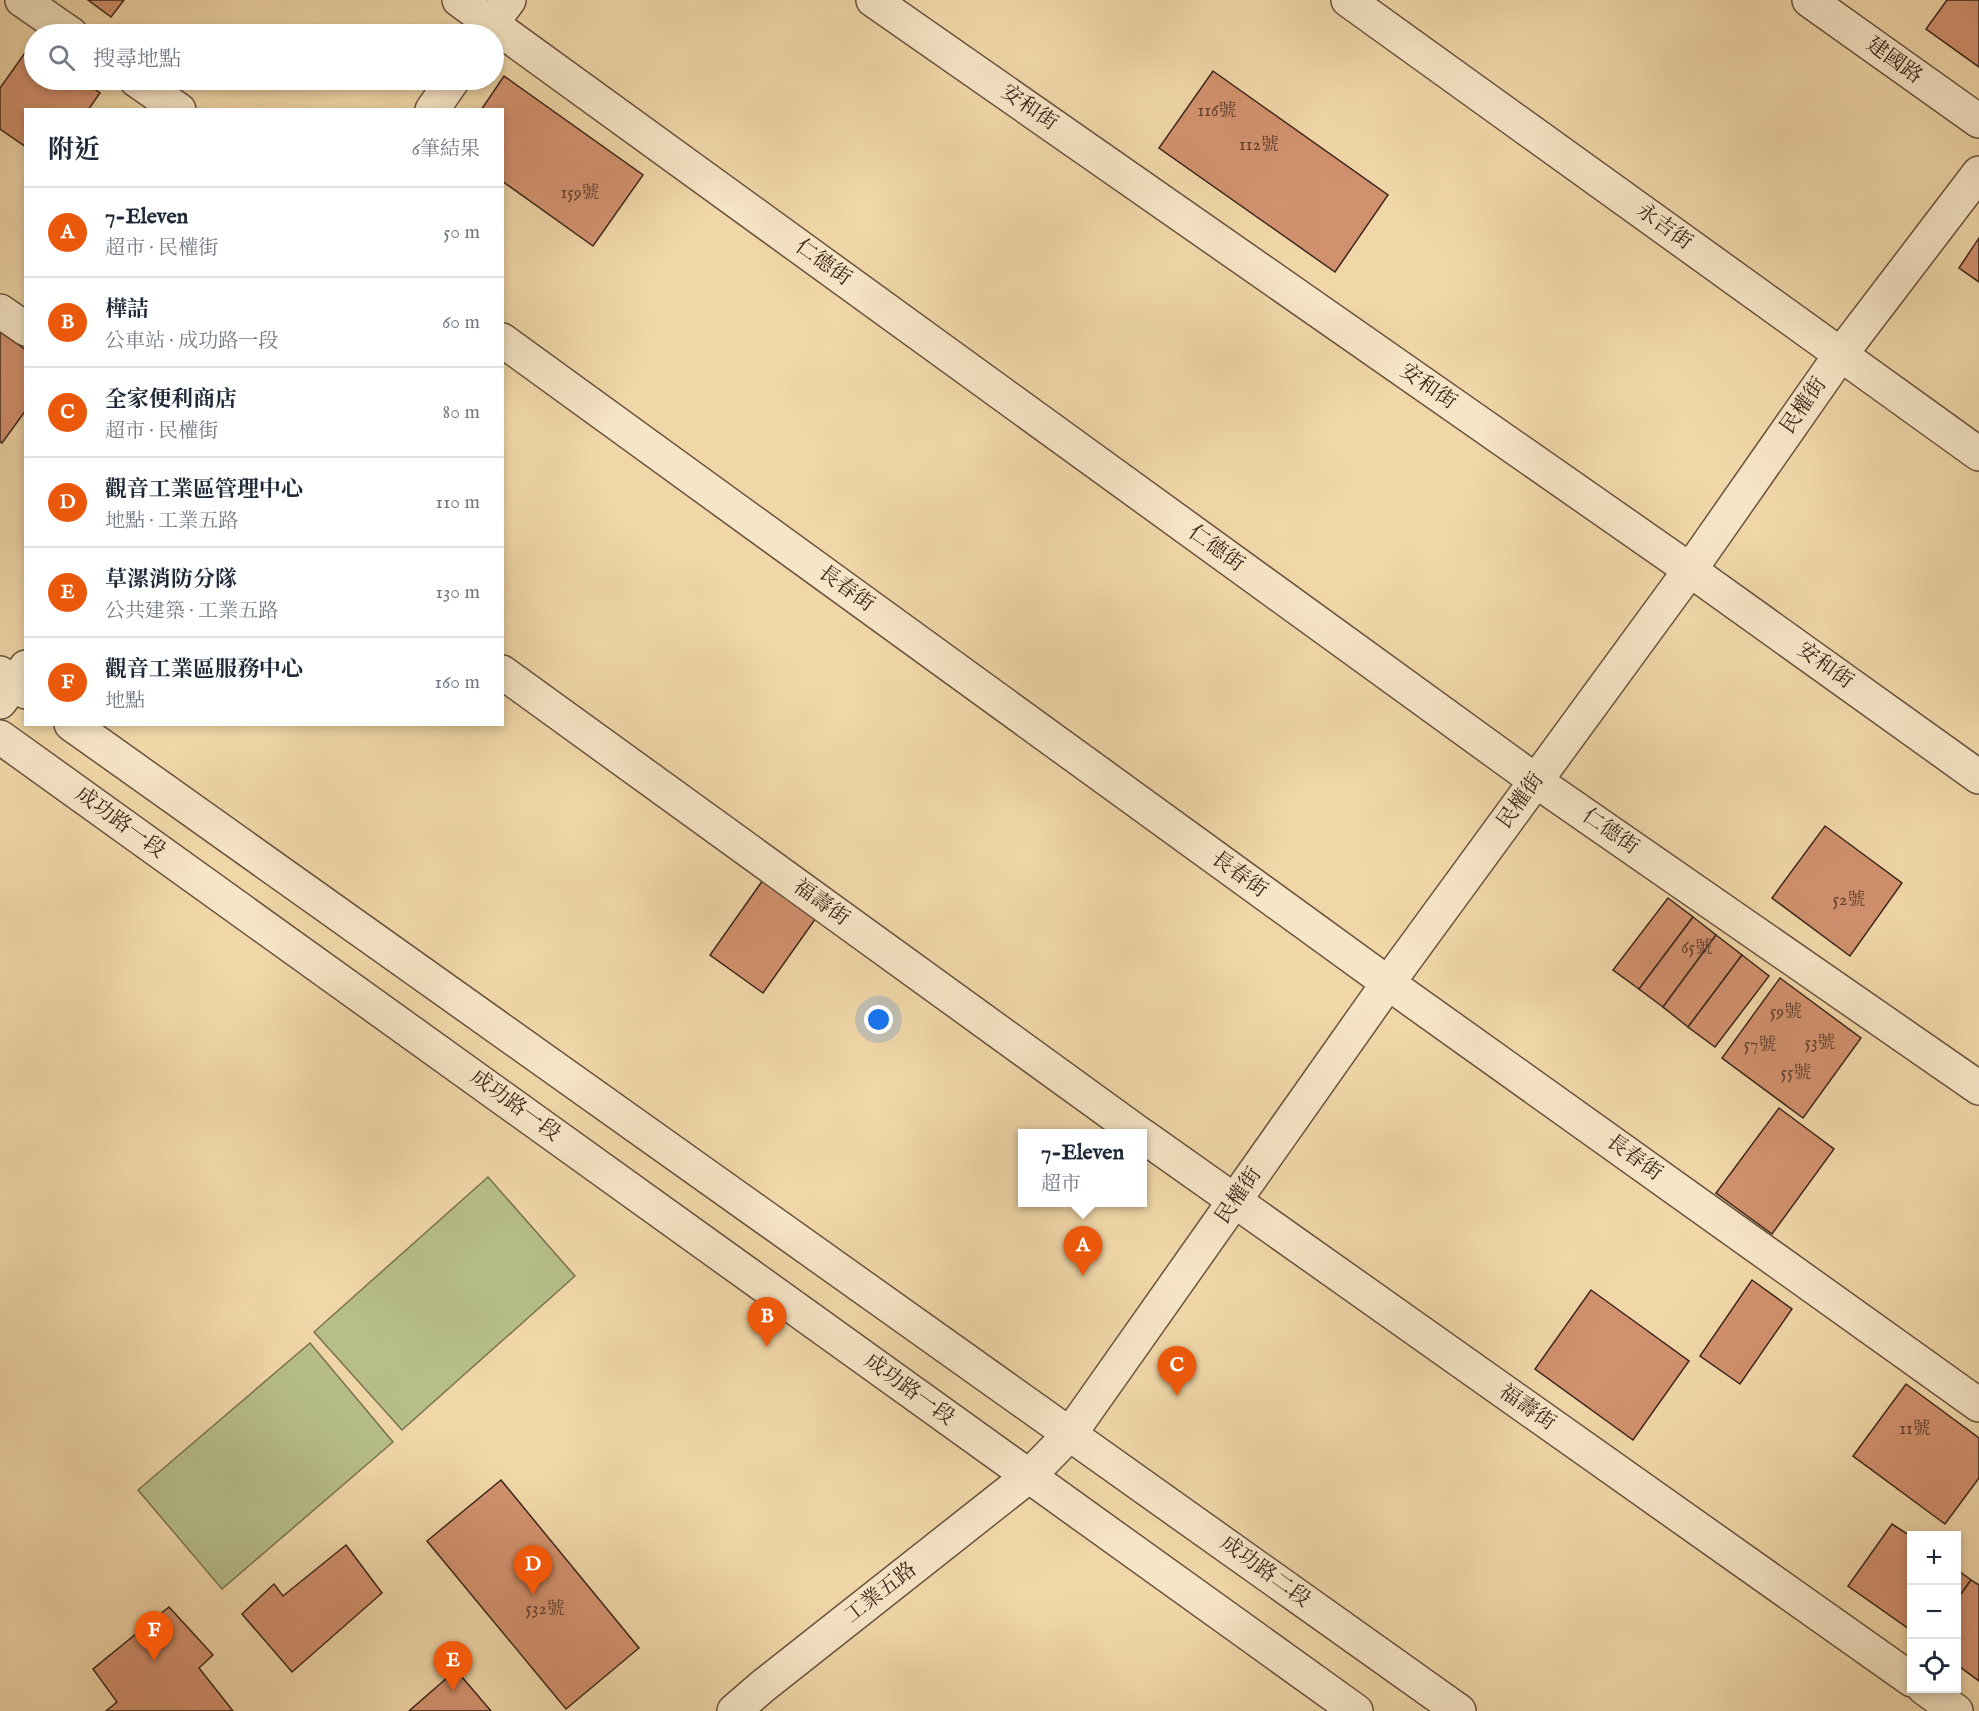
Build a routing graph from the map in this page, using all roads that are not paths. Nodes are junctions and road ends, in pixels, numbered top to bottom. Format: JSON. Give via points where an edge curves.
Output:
{"nodes":[{"id":1,"x":22,"y":0,"type":"edge"},
{"id":2,"x":459,"y":0,"type":"edge"},
{"id":3,"x":873,"y":0,"type":"edge"},
{"id":4,"x":1348,"y":0,"type":"edge"},
{"id":5,"x":1809,"y":0,"type":"edge"},
{"id":6,"x":495,"y":19,"type":"edge"},
{"id":7,"x":57,"y":24,"type":"edge"},
{"id":8,"x":504,"y":26,"type":"edge"},
{"id":9,"x":150,"y":90,"type":"edge"},
{"id":10,"x":446,"y":90,"type":"edge"},
{"id":11,"x":176,"y":108,"type":"edge"},
{"id":12,"x":433,"y":108,"type":"edge"},
{"id":13,"x":1979,"y":121,"type":"edge"},
{"id":14,"x":1979,"y":173,"type":"edge"},
{"id":15,"x":0,"y":311,"type":"edge"},
{"id":16,"x":24,"y":328,"type":"edge"},
{"id":17,"x":504,"y":341,"type":"edge"},
{"id":18,"x":1841,"y":354,"type":"junction"},
{"id":19,"x":1979,"y":454,"type":"edge"},
{"id":20,"x":1690,"y":570,"type":"junction"},
{"id":21,"x":504,"y":673,"type":"edge"},
{"id":22,"x":74,"y":726,"type":"edge"},
{"id":23,"x":0,"y":736,"type":"edge"},
{"id":24,"x":1979,"y":777,"type":"edge"},
{"id":25,"x":1536,"y":781,"type":"junction"},
{"id":26,"x":1388,"y":983,"type":"junction"},
{"id":27,"x":1979,"y":1088,"type":"edge"},
{"id":28,"x":1133,"y":1129,"type":"edge"},
{"id":29,"x":1147,"y":1139,"type":"edge"},
{"id":30,"x":1234,"y":1202,"type":"junction"},
{"id":31,"x":1979,"y":1405,"type":"edge"},
{"id":32,"x":1070,"y":1434,"type":"junction"},
{"id":33,"x":1029,"y":1476,"type":"junction"},
{"id":34,"x":1907,"y":1677,"type":"edge"},
{"id":35,"x":1930,"y":1693,"type":"edge"},
{"id":36,"x":735,"y":1711,"type":"edge"},
{"id":37,"x":1356,"y":1711,"type":"edge"},
{"id":38,"x":1459,"y":1711,"type":"edge"},
{"id":39,"x":1956,"y":1711,"type":"edge"}],
"edges":[{"from":1,"to":7,"type":"street"},
{"from":2,"to":6,"type":"street","name":"仁德街"},
{"from":3,"to":20,"type":"street","name":"安和街"},
{"from":4,"to":18,"type":"street","name":"永吉街"},
{"from":5,"to":13,"type":"street","name":"建國路"},
{"from":8,"to":25,"type":"street","name":"仁德街"},
{"from":9,"to":11,"type":"street"},
{"from":10,"to":12,"type":"street"},
{"from":14,"to":18,"type":"street","name":"民權街"},
{"from":15,"to":16,"type":"street"},
{"from":17,"to":26,"type":"street","name":"長春街"},
{"from":18,"to":19,"type":"street","name":"永吉街"},
{"from":18,"to":20,"type":"street","name":"民權街"},
{"from":20,"to":24,"type":"street","name":"安和街"},
{"from":20,"to":25,"type":"street","name":"民權街"},
{"from":21,"to":28,"type":"street","name":"福壽街"},
{"from":22,"to":32,"type":"street"},
{"from":23,"to":33,"type":"street","name":"成功路一段"},
{"from":25,"to":26,"type":"street","name":"民權街"},
{"from":25,"to":27,"type":"street","name":"仁德街"},
{"from":26,"to":30,"type":"street","name":"民權街"},
{"from":26,"to":31,"type":"street","name":"長春街"},
{"from":29,"to":30,"type":"street","name":"福壽街"},
{"from":30,"to":32,"type":"street","name":"民權街"},
{"from":30,"to":34,"type":"street","name":"福壽街"},
{"from":32,"to":33,"type":"street","name":"民權街"},
{"from":32,"to":38,"type":"street","name":"成功路二段"},
{"from":33,"to":36,"type":"street","name":"工業五路"},
{"from":33,"to":37,"type":"street"},
{"from":35,"to":39,"type":"street"}]}
